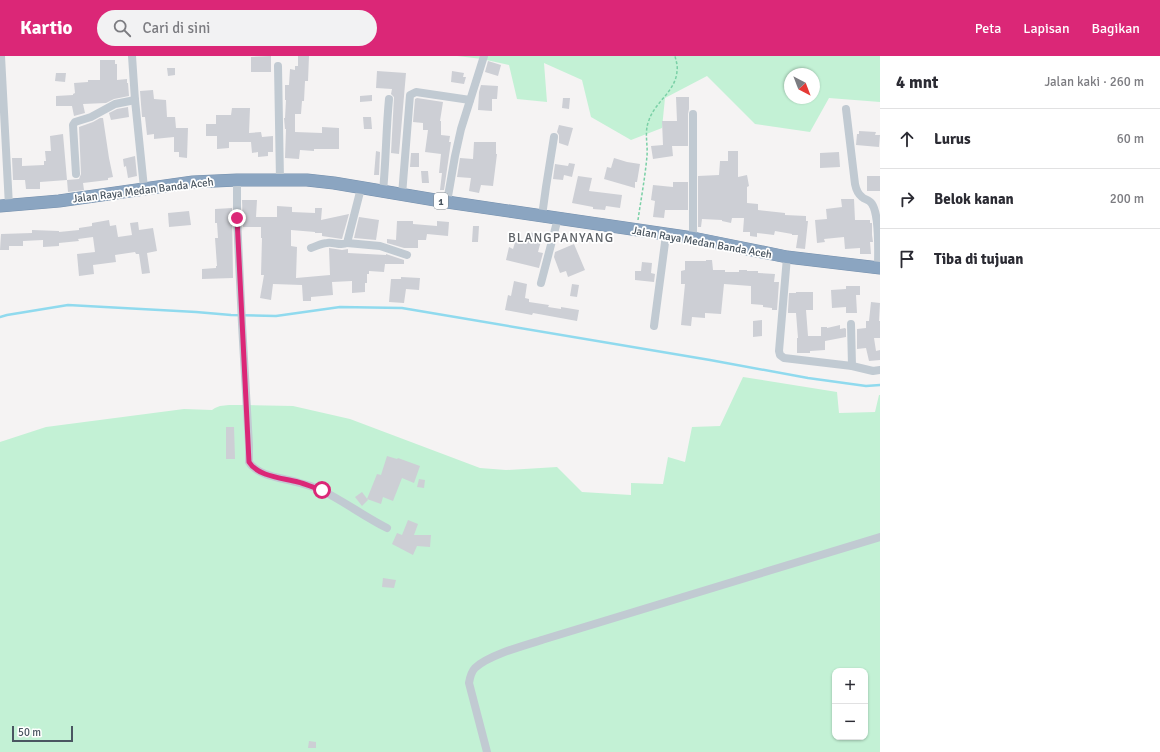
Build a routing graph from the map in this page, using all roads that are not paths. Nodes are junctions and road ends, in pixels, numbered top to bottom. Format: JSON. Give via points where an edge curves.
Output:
{"nodes":[{"id":1,"x":1,"y":56,"type":"edge"},
{"id":2,"x":132,"y":56,"type":"edge"},
{"id":3,"x":484,"y":56,"type":"edge"},
{"id":4,"x":278,"y":66,"type":"dead end"},
{"id":5,"x":389,"y":99,"type":"dead end"},
{"id":6,"x":135,"y":100,"type":"junction"},
{"id":7,"x":470,"y":100,"type":"junction"},
{"id":8,"x":846,"y":109,"type":"dead end"},
{"id":9,"x":693,"y":114,"type":"dead end"},
{"id":10,"x":554,"y":137,"type":"dead end"},
{"id":11,"x":76,"y":174,"type":"dead end"},
{"id":12,"x":237,"y":180,"type":"junction"},
{"id":13,"x":280,"y":180,"type":"junction"},
{"id":14,"x":144,"y":188,"type":"junction"},
{"id":15,"x":361,"y":188,"type":"junction"},
{"id":16,"x":383,"y":191,"type":"junction"},
{"id":17,"x":402,"y":195,"type":"junction"},
{"id":18,"x":447,"y":202,"type":"junction"},
{"id":19,"x":5,"y":206,"type":"edge"},
{"id":20,"x":542,"y":216,"type":"junction"},
{"id":21,"x":558,"y":218,"type":"junction"},
{"id":22,"x":666,"y":235,"type":"junction"},
{"id":23,"x":694,"y":238,"type":"junction"},
{"id":24,"x":347,"y":242,"type":"junction"},
{"id":25,"x":311,"y":248,"type":"dead end"},
{"id":26,"x":407,"y":255,"type":"dead end"},
{"id":27,"x":787,"y":257,"type":"junction"},
{"id":28,"x":879,"y":268,"type":"edge"},
{"id":29,"x":541,"y":283,"type":"dead end"},
{"id":30,"x":851,"y":324,"type":"dead end"},
{"id":31,"x":654,"y":326,"type":"dead end"},
{"id":32,"x":852,"y":366,"type":"junction"},
{"id":33,"x":880,"y":370,"type":"edge"},
{"id":34,"x":387,"y":528,"type":"dead end"},
{"id":35,"x":880,"y":537,"type":"edge"},
{"id":36,"x":487,"y":752,"type":"edge"}],
"edges":[{"from":1,"to":19,"type":"street"},
{"from":2,"to":6,"type":"street"},
{"from":3,"to":7,"type":"street"},
{"from":4,"to":13,"type":"street"},
{"from":5,"to":16,"type":"street"},
{"from":6,"to":11,"type":"street","via":[[115,104],[97,115],[75,122],[73,125]]},
{"from":6,"to":14,"type":"street"},
{"from":7,"to":17,"type":"street","via":[[416,92],[410,95]]},
{"from":7,"to":18,"type":"street","via":[[455,156]]},
{"from":8,"to":28,"type":"street","via":[[857,191],[871,202],[875,209]]},
{"from":9,"to":23,"type":"street"},
{"from":10,"to":20,"type":"street"},
{"from":12,"to":13,"type":"highway","name":"Jalan Raya Medan Banda Aceh","number":"1"},
{"from":12,"to":14,"type":"highway","name":"Jalan Raya Medan Banda Aceh","number":"1"},
{"from":12,"to":34,"type":"street","via":[[242,324],[251,466],[269,476],[322,490]]},
{"from":13,"to":15,"type":"highway","name":"Jalan Raya Medan Banda Aceh","number":"1","via":[[307,180]]},
{"from":14,"to":19,"type":"highway","name":"Jalan Raya Medan Banda Aceh","number":"1"},
{"from":15,"to":16,"type":"highway","name":"Jalan Raya Medan Banda Aceh","number":"1"},
{"from":15,"to":24,"type":"street"},
{"from":16,"to":17,"type":"highway","name":"Jalan Raya Medan Banda Aceh","number":"1"},
{"from":17,"to":18,"type":"highway","name":"Jalan Raya Medan Banda Aceh","number":"1"},
{"from":18,"to":20,"type":"highway","name":"Jalan Raya Medan Banda Aceh","number":"1"},
{"from":20,"to":21,"type":"highway","name":"Jalan Raya Medan Banda Aceh","number":"1"},
{"from":21,"to":22,"type":"highway","name":"Jalan Raya Medan Banda Aceh","number":"1"},
{"from":21,"to":29,"type":"street"},
{"from":22,"to":23,"type":"highway","name":"Jalan Raya Medan Banda Aceh","number":"1"},
{"from":22,"to":31,"type":"street"},
{"from":23,"to":27,"type":"highway","name":"Jalan Raya Medan Banda Aceh","number":"1"},
{"from":24,"to":25,"type":"street","via":[[343,245],[328,242]]},
{"from":24,"to":26,"type":"street","via":[[380,246]]},
{"from":27,"to":28,"type":"highway","name":"Jalan Raya Medan Banda Aceh","number":"1"},
{"from":27,"to":32,"type":"street","via":[[780,355],[784,358]]},
{"from":30,"to":32,"type":"street"},
{"from":32,"to":33,"type":"street"},
{"from":35,"to":36,"type":"street","via":[[544,639],[489,659],[475,668],[469,683]]}]}
